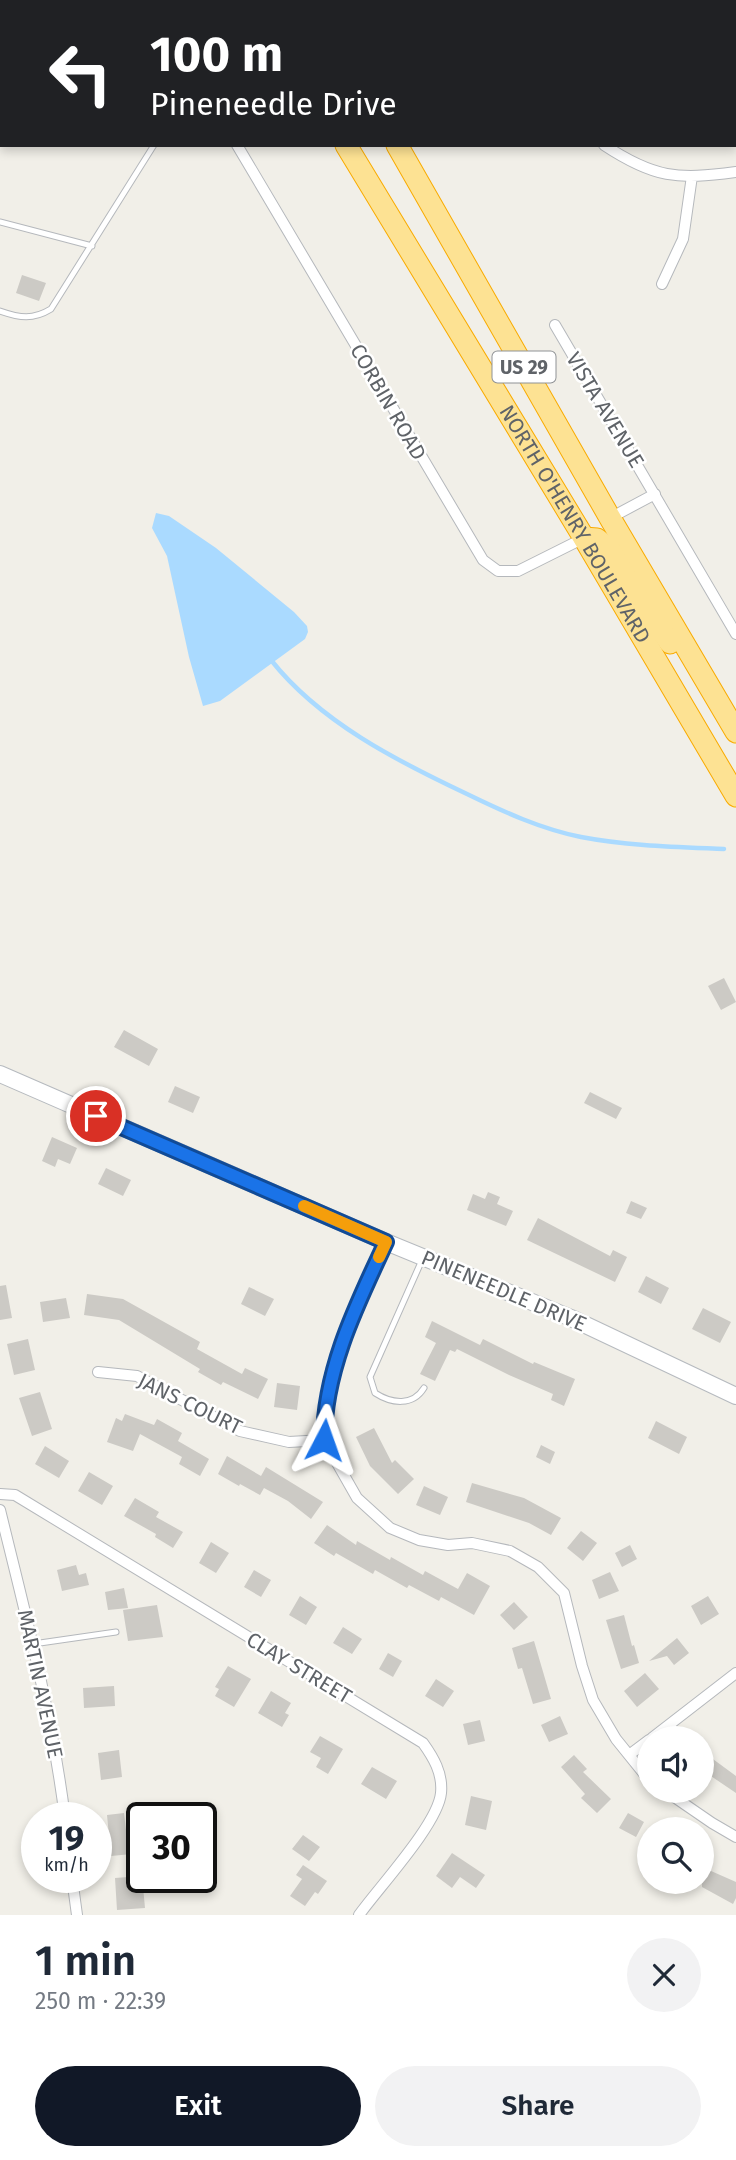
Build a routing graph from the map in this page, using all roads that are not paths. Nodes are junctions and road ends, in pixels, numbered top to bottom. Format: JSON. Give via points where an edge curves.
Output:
{"nodes":[{"id":1,"x":154,"y":147,"type":"edge"},
{"id":2,"x":238,"y":147,"type":"edge"},
{"id":3,"x":330,"y":147,"type":"edge"},
{"id":4,"x":347,"y":147,"type":"edge"},
{"id":5,"x":398,"y":147,"type":"edge"},
{"id":6,"x":607,"y":147,"type":"edge"},
{"id":7,"x":736,"y":172,"type":"edge"},
{"id":8,"x":692,"y":176,"type":"junction"},
{"id":9,"x":0,"y":222,"type":"edge"},
{"id":10,"x":92,"y":246,"type":"junction"},
{"id":11,"x":662,"y":284,"type":"dead end"},
{"id":12,"x":433,"y":291,"type":"junction"},
{"id":13,"x":0,"y":311,"type":"edge"},
{"id":14,"x":555,"y":325,"type":"dead end"},
{"id":15,"x":655,"y":494,"type":"junction"},
{"id":16,"x":610,"y":518,"type":"junction"},
{"id":17,"x":584,"y":538,"type":"junction"},
{"id":18,"x":736,"y":634,"type":"edge"},
{"id":19,"x":736,"y":732,"type":"edge"},
{"id":20,"x":736,"y":796,"type":"edge"},
{"id":21,"x":0,"y":1074,"type":"edge"},
{"id":22,"x":386,"y":1242,"type":"junction"},
{"id":23,"x":424,"y":1258,"type":"junction"},
{"id":24,"x":98,"y":1372,"type":"dead end"},
{"id":25,"x":424,"y":1388,"type":"dead end"},
{"id":26,"x":736,"y":1396,"type":"edge"},
{"id":27,"x":324,"y":1440,"type":"junction"},
{"id":28,"x":0,"y":1494,"type":"edge"},
{"id":29,"x":0,"y":1510,"type":"edge"},
{"id":30,"x":116,"y":1632,"type":"dead end"},
{"id":31,"x":33,"y":1644,"type":"junction"},
{"id":32,"x":736,"y":1673,"type":"edge"},
{"id":33,"x":667,"y":1726,"type":"edge"},
{"id":34,"x":637,"y":1749,"type":"edge"},
{"id":35,"x":629,"y":1755,"type":"junction"},
{"id":36,"x":637,"y":1765,"type":"edge"},
{"id":37,"x":63,"y":1802,"type":"edge"},
{"id":38,"x":682,"y":1803,"type":"edge"},
{"id":39,"x":736,"y":1836,"type":"edge"},
{"id":40,"x":74,"y":1893,"type":"edge"},
{"id":41,"x":77,"y":1915,"type":"edge"},
{"id":42,"x":359,"y":1915,"type":"edge"}],
"edges":[{"from":1,"to":10,"type":"lane"},
{"from":2,"to":17,"type":"street","name":"CORBIN ROAD","via":[[483,560],[498,571],[517,571]]},
{"from":3,"to":12,"type":"highway"},
{"from":4,"to":12,"type":"highway","name":"NORTH O'HENRY BOULEVARD","number":"US 29"},
{"from":5,"to":16,"type":"highway","name":"NORTH O'HENRY BOULEVARD","number":"US 29"},
{"from":6,"to":8,"type":"street","via":[[664,175]]},
{"from":7,"to":8,"type":"street"},
{"from":8,"to":11,"type":"street","via":[[683,239]]},
{"from":9,"to":10,"type":"lane"},
{"from":10,"to":13,"type":"lane","via":[[51,309],[38,317],[19,318]]},
{"from":12,"to":17,"type":"highway","name":"NORTH O'HENRY BOULEVARD","number":"US 29"},
{"from":14,"to":15,"type":"street","name":"VISTA AVENUE"},
{"from":15,"to":16,"type":"street"},
{"from":15,"to":18,"type":"street","name":"VISTA AVENUE"},
{"from":16,"to":19,"type":"highway","name":"NORTH O'HENRY BOULEVARD","number":"US 29"},
{"from":17,"to":19,"type":"highway","via":[[597,540],[610,550],[654,621]]},
{"from":17,"to":20,"type":"highway","name":"NORTH O'HENRY BOULEVARD","number":"US 29"},
{"from":21,"to":22,"type":"street","name":"PINENEEDLE DRIVE"},
{"from":22,"to":23,"type":"street","name":"PINENEEDLE DRIVE"},
{"from":22,"to":27,"type":"street","via":[[351,1320],[332,1377]]},
{"from":23,"to":25,"type":"lane","via":[[370,1377],[375,1394],[394,1401],[413,1400]]},
{"from":23,"to":26,"type":"street","name":"PINENEEDLE DRIVE","via":[[571,1318]]},
{"from":24,"to":27,"type":"street","name":"JANS COURT","via":[[137,1376],[240,1431],[289,1442]]},
{"from":27,"to":35,"type":"street","via":[[357,1498],[390,1528],[419,1540],[510,1551],[538,1567],[564,1593],[593,1700]]},
{"from":28,"to":42,"type":"street","name":"CLAY STREET","via":[[15,1496],[423,1743],[437,1762],[441,1792],[433,1818]]},
{"from":29,"to":31,"type":"street","name":"MARTIN AVENUE"},
{"from":30,"to":31,"type":"lane"},
{"from":31,"to":37,"type":"street","name":"MARTIN AVENUE"},
{"from":32,"to":33,"type":"street"},
{"from":34,"to":35,"type":"street"},
{"from":35,"to":36,"type":"street"},
{"from":38,"to":39,"type":"street"},
{"from":40,"to":41,"type":"street"}]}
